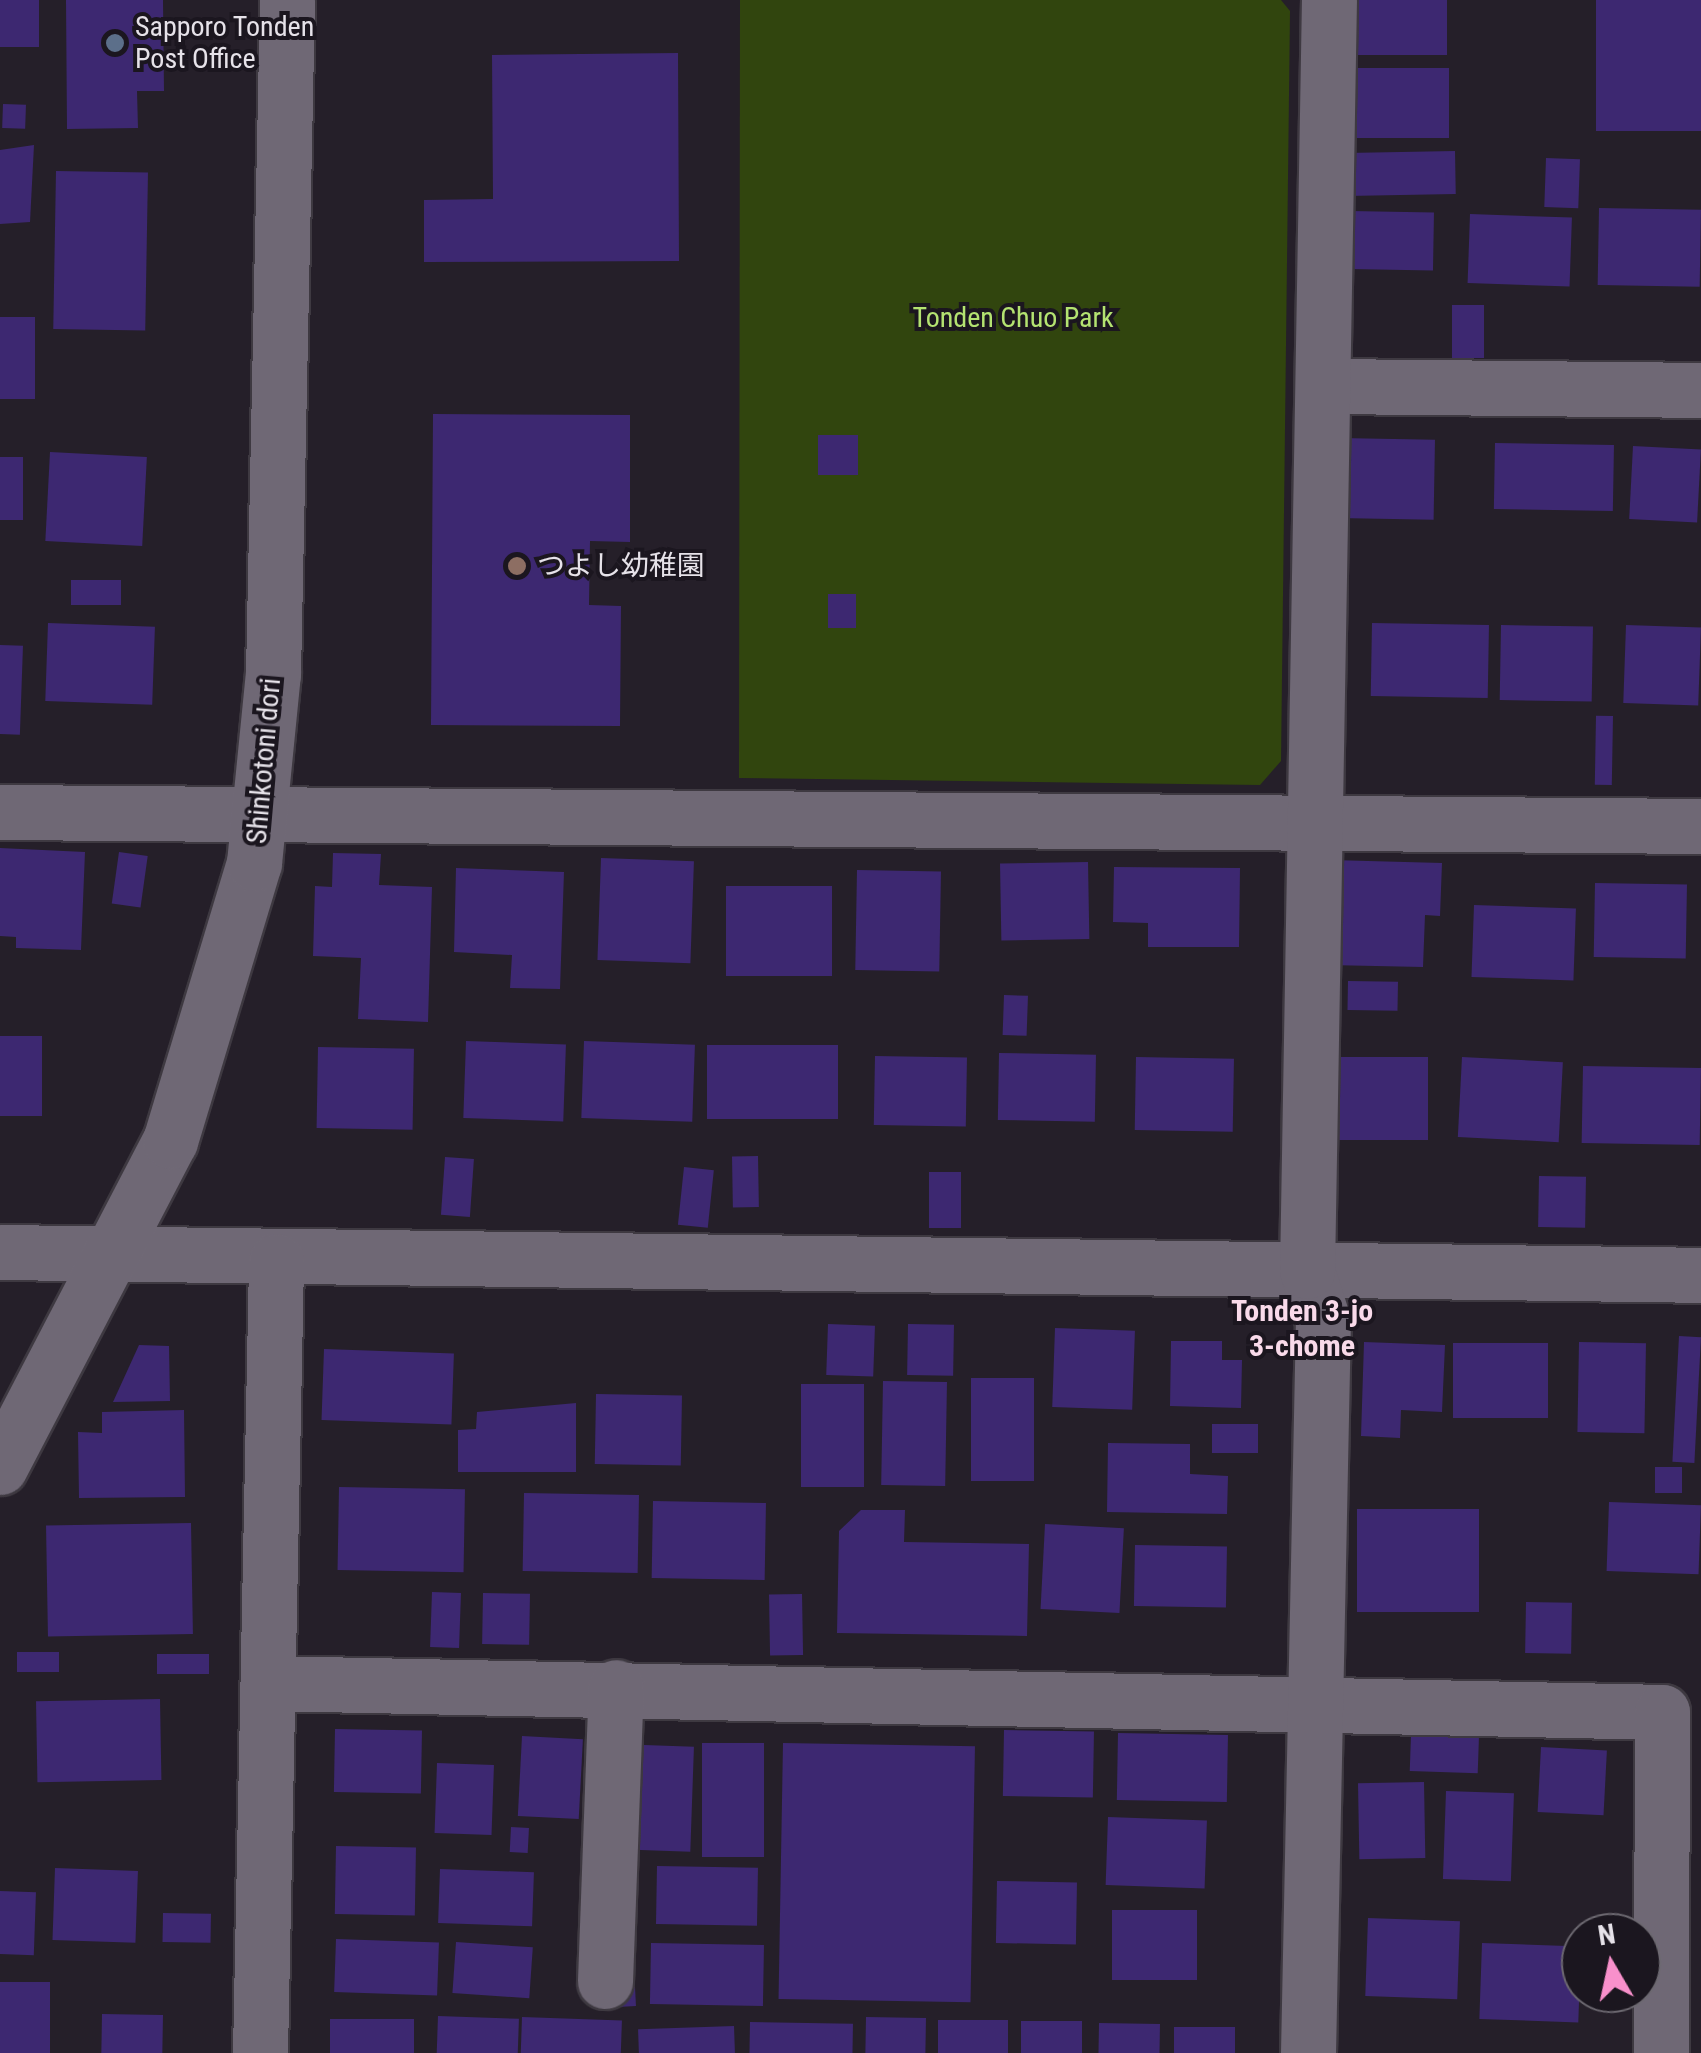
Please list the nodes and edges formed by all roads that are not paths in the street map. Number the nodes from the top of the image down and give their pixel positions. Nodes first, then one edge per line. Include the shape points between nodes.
1 (288, 0) edge
2 (1330, 0) edge
3 (1328, 386) junction
4 (1701, 390) edge
5 (0, 812) edge
6 (258, 818) junction
7 (1315, 824) junction
8 (1701, 826) edge
9 (0, 1252) edge
10 (112, 1254) junction
11 (276, 1260) junction
12 (1307, 1271) junction
13 (1701, 1275) edge
14 (0, 1467) edge
15 (270, 1683) junction
16 (616, 1687) junction
17 (1315, 1702) junction
18 (605, 1981) dead end
19 (260, 2053) edge
20 (1308, 2053) edge
21 (1661, 2053) edge

1 - 6 street, Shinkotoni dori via 273,674
2 - 3 street
3 - 4 street
3 - 7 street
5 - 6 street
6 - 7 street
6 - 10 street, Shinkotoni dori via 254,863 170,1141
7 - 8 street
7 - 12 street
9 - 10 street
10 - 11 street
10 - 14 street, Shinkotoni dori
11 - 12 street
11 - 15 street
12 - 13 street
12 - 17 street via 1323,1321
15 - 16 street
15 - 19 street
16 - 17 street
16 - 18 street
17 - 20 street
17 - 21 street via 1662,1712

